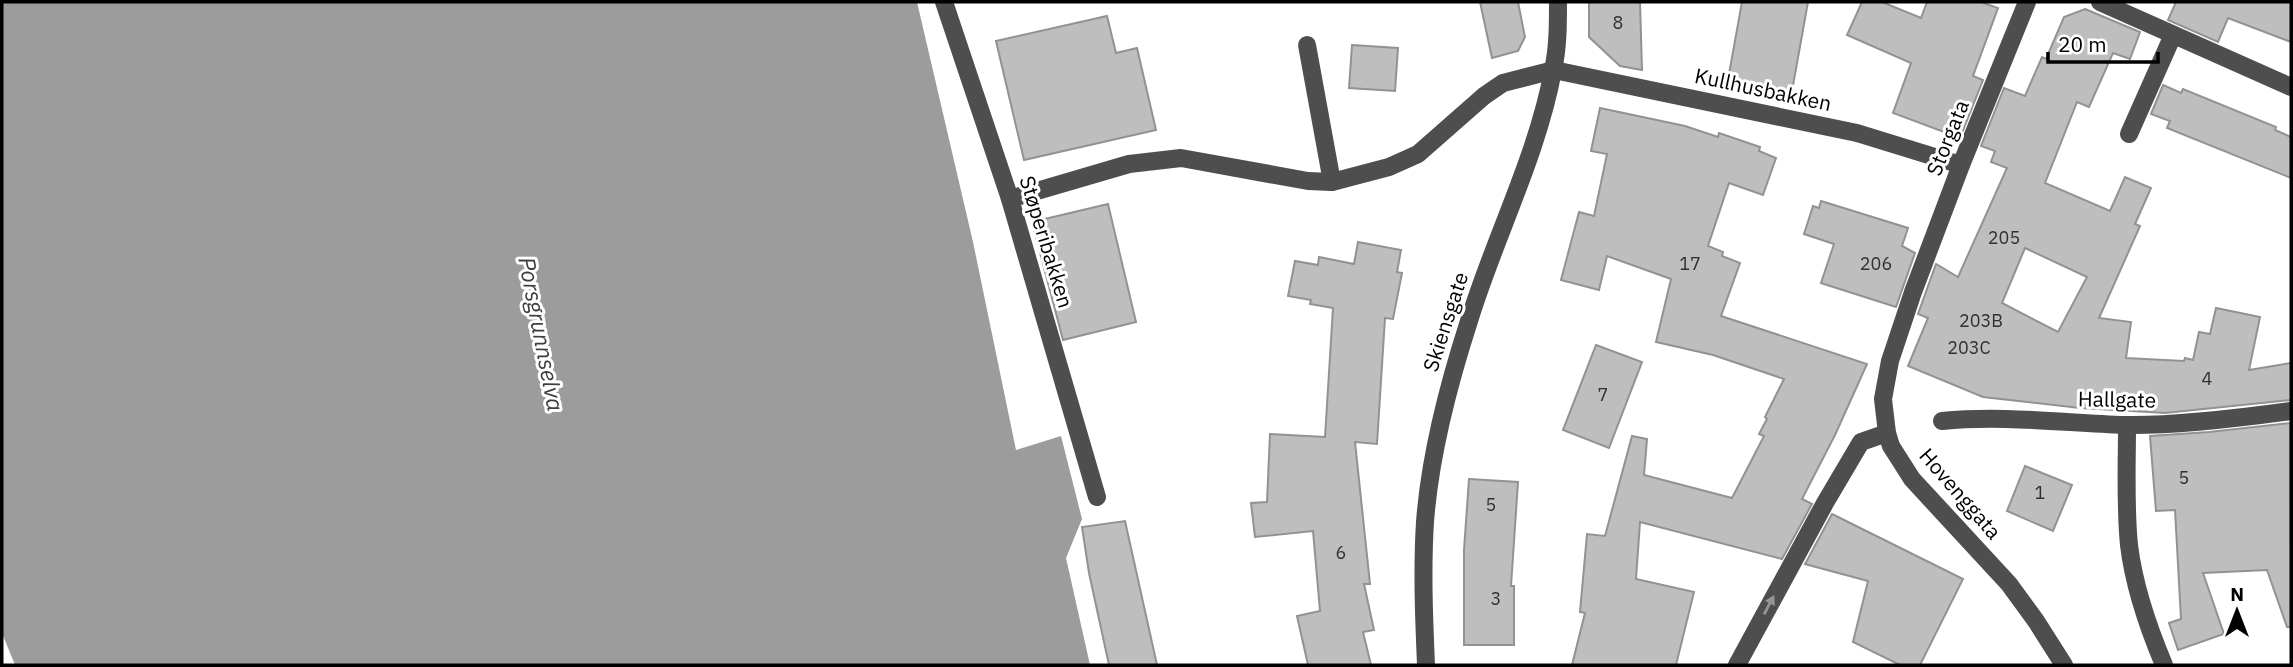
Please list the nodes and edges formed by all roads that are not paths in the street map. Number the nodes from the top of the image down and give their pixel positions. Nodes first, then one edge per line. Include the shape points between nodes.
1 (944, 2) edge
2 (1558, 2) edge
3 (2027, 2) edge
4 (2100, 2) edge
5 (2173, 35) junction
6 (1307, 45) dead end
7 (1554, 70) junction
8 (2291, 87) edge
9 (2129, 134) dead end
10 (1961, 165) junction
11 (1332, 182) junction
12 (1010, 199) junction
13 (1913, 292) joint
14 (2291, 411) edge
15 (1942, 421) dead end
16 (2127, 425) junction
17 (1887, 433) junction
18 (1097, 497) dead end
19 (1426, 665) edge
20 (1737, 665) edge
21 (2064, 665) edge
22 (2164, 665) edge

1 - 12 street, Støperibakken
2 - 7 street, Skiensgate
3 - 10 street, Storgata
4 - 5 street
5 - 8 street
5 - 9 street
6 - 11 street
7 - 10 street, Kullhusbakken via 1857,133
7 - 11 street via 1503,83 1418,154
7 - 19 street, Skiensgate via 1539,126 1469,318 1436,446 1425,522
10 - 13 street, Storgata
11 - 12 street via 1181,158 1129,164
12 - 18 street, Støperibakken
13 - 17 street, Hovenggata via 1883,399
14 - 16 street, Hallgate
15 - 16 street, Hallgate via 1980,418
16 - 22 street via 2129,546 2148,625
20 -> 17 street via 1861,442
17 - 21 street, Hovenggata via 1912,479 2009,584

